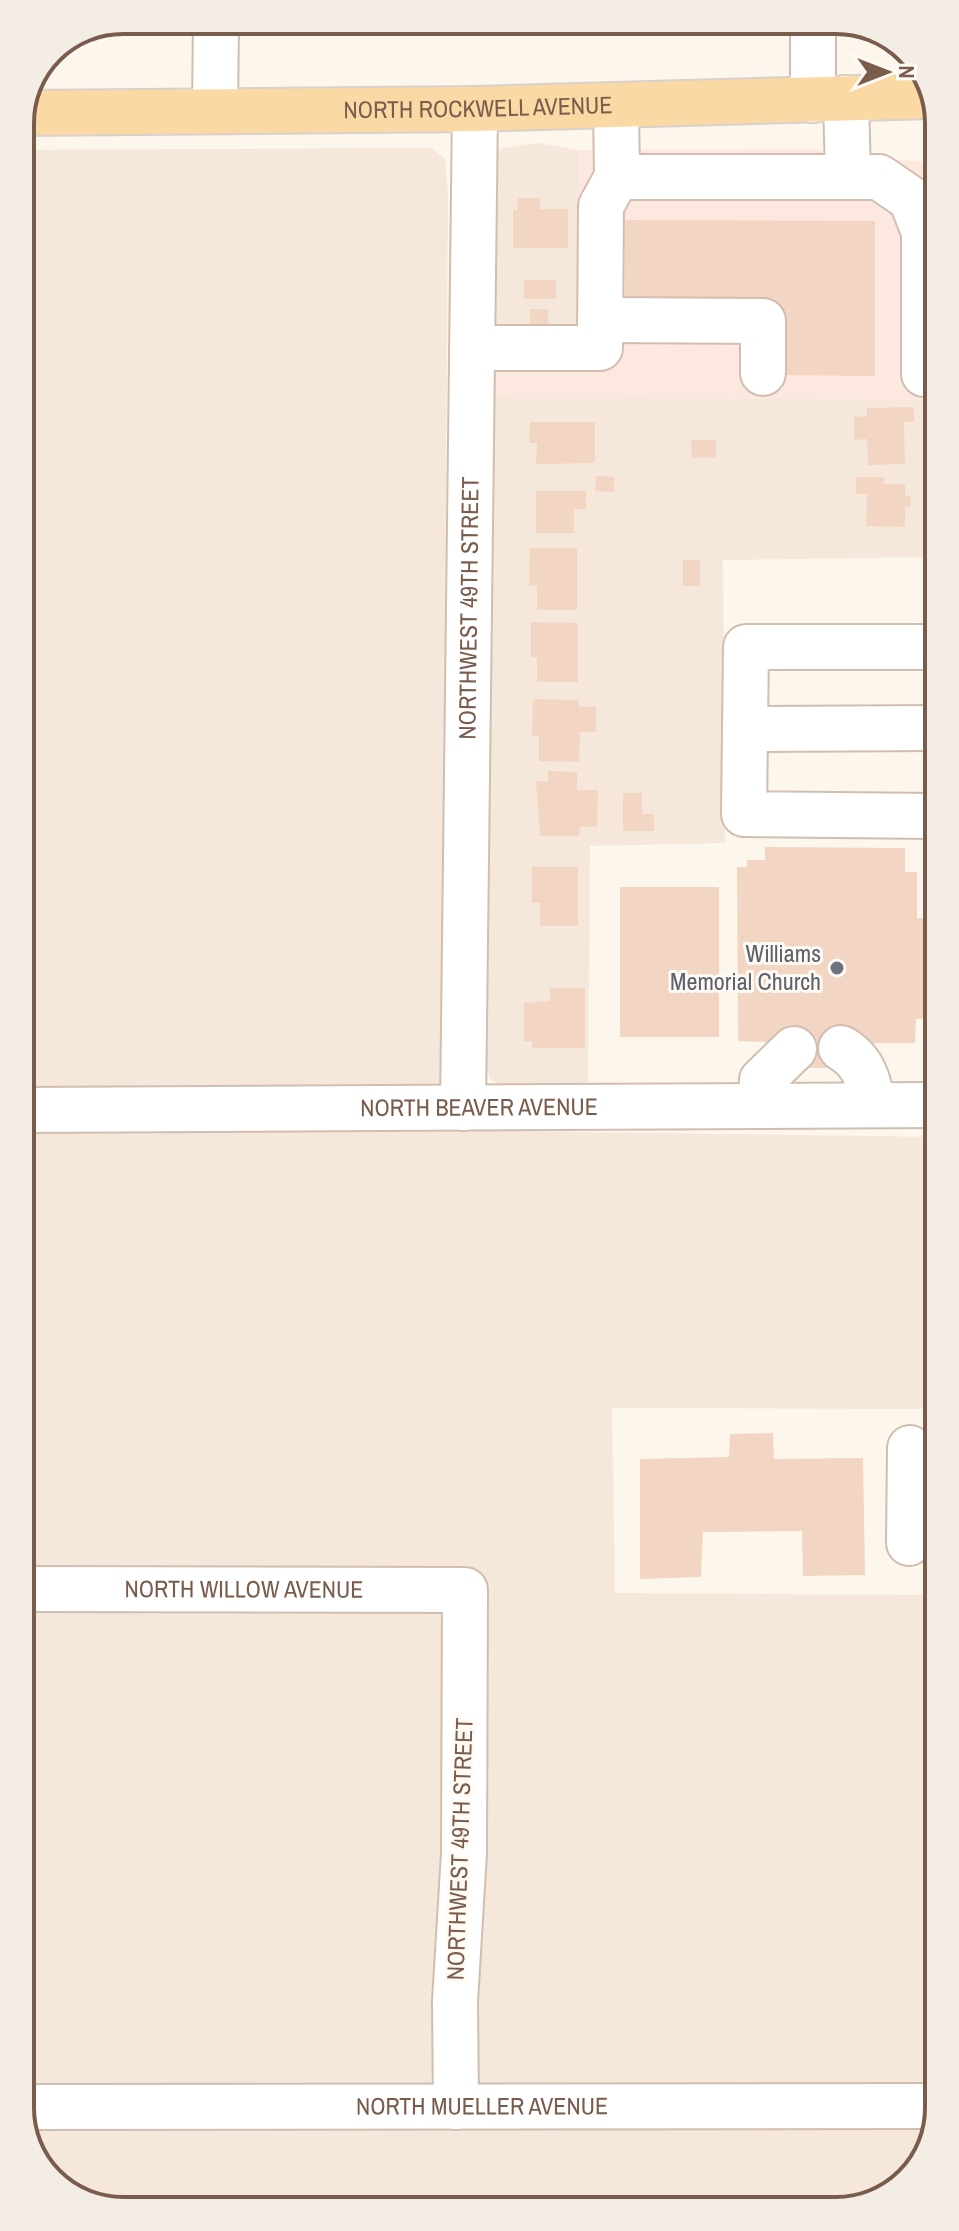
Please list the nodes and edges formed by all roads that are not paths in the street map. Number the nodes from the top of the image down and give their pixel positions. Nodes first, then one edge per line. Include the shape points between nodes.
1 (216, 34) edge
2 (816, 34) edge
3 (921, 96) edge
4 (830, 99) junction
5 (616, 105) junction
6 (475, 109) junction
7 (215, 111) junction
8 (35, 113) edge
9 (848, 176) junction
10 (617, 177) junction
11 (925, 239) edge
12 (600, 320) junction
13 (472, 348) junction
14 (925, 353) edge
15 (763, 373) dead end
16 (925, 374) edge
17 (925, 647) edge
18 (925, 728) edge
19 (745, 729) junction
20 (925, 816) edge
21 (841, 1048) dead end
22 (794, 1049) dead end
23 (873, 1105) junction
24 (925, 1105) edge
25 (760, 1106) junction
26 (463, 1108) junction
27 (34, 1110) edge
28 (910, 1448) dead end
29 (923, 1494) edge
30 (909, 1543) dead end
31 (34, 1589) edge
32 (465, 1590) joint
33 (925, 2106) edge
34 (34, 2107) edge
35 (456, 2107) junction

1 - 7 street
2 - 4 street
3 - 4 main road, NORTH ROCKWELL AVENUE
4 - 5 main road, NORTH ROCKWELL AVENUE
4 - 9 street
5 - 6 main road, NORTH ROCKWELL AVENUE
5 - 10 street
6 - 7 main road, NORTH ROCKWELL AVENUE
6 - 13 street, NORTHWEST 49TH STREET
7 - 8 main road, NORTH ROCKWELL AVENUE
9 - 10 street
9 - 11 street via 879,177 911,199
10 - 12 street via 601,206
12 - 13 street via 600,348
12 - 15 street via 763,321
13 - 26 street, NORTHWEST 49TH STREET
14 - 16 street
17 - 19 street via 746,647
18 - 19 street
19 - 20 street via 744,814
21 - 23 street via 868,1077
22 - 25 street via 762,1080
23 - 24 street, NORTH BEAVER AVENUE
23 - 25 street, NORTH BEAVER AVENUE
25 - 26 street, NORTH BEAVER AVENUE
26 - 27 street, NORTH BEAVER AVENUE
28 - 29 street
29 - 30 street
31 - 32 street, NORTH WILLOW AVENUE
32 - 35 street, NORTHWEST 49TH STREET
33 - 35 street, NORTH MUELLER AVENUE
34 - 35 street, NORTH MUELLER AVENUE

